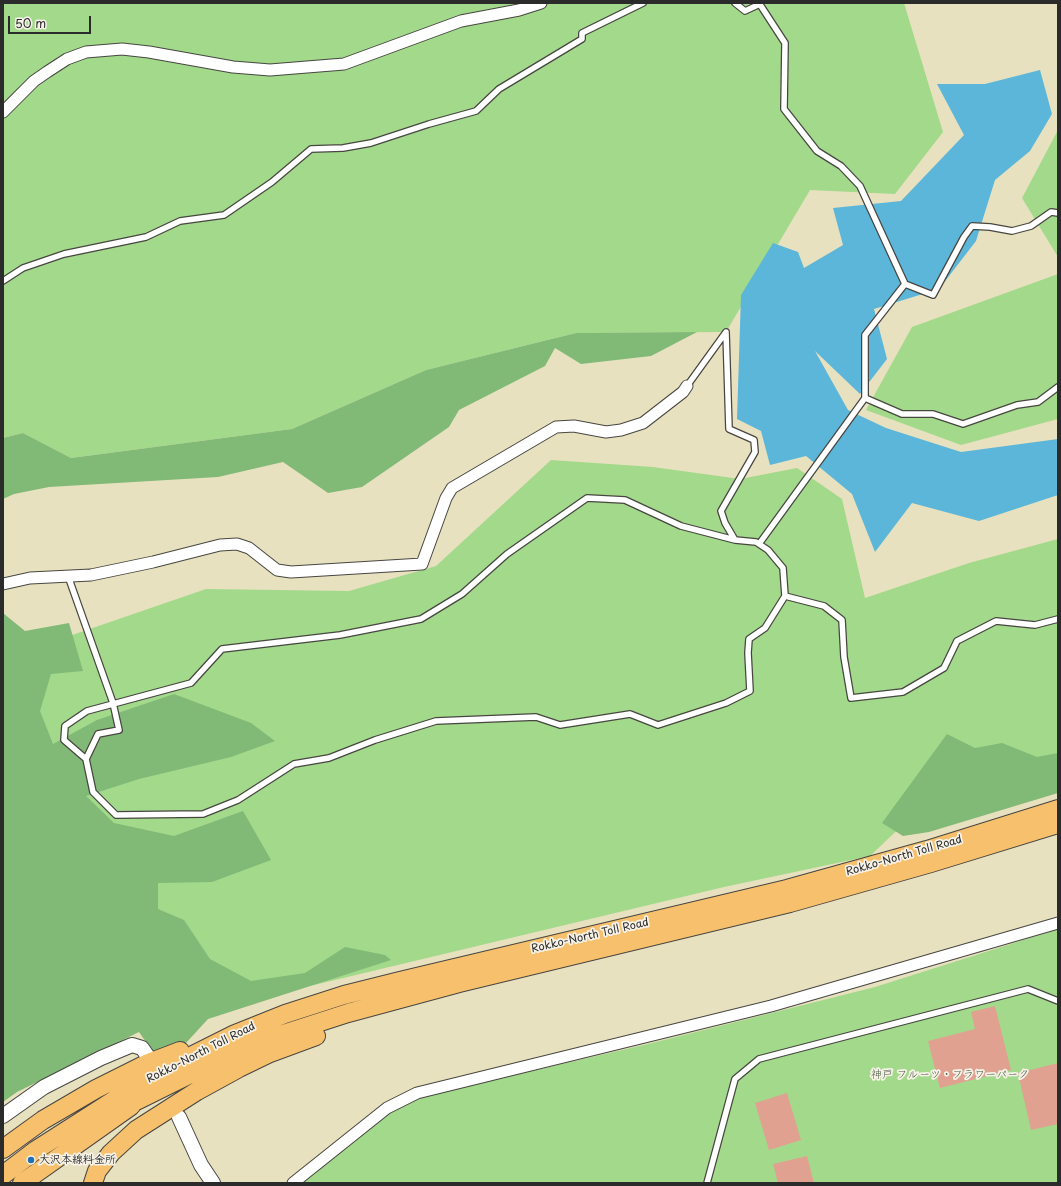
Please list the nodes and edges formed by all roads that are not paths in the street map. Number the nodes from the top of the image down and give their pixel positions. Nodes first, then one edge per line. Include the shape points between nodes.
1 (541, 3) edge
2 (643, 3) edge
3 (735, 3) edge
4 (759, 3) edge
5 (3, 112) edge
6 (1058, 213) edge
7 (3, 281) edge
8 (905, 284) junction
9 (687, 386) joint
10 (1058, 387) edge
11 (865, 398) junction
12 (735, 540) junction
13 (759, 544) junction
14 (68, 576) junction
15 (3, 584) edge
16 (785, 596) junction
17 (1058, 619) edge
18 (113, 703) junction
19 (86, 759) junction
20 (1058, 809) edge
21 (1058, 824) edge
22 (1058, 924) edge
23 (459, 983) junction
24 (1058, 1002) edge
25 (234, 1034) junction
26 (151, 1061) dead end
27 (138, 1093) junction
28 (3, 1116) edge
29 (179, 1117) dead end
30 (3, 1149) edge
31 (3, 1165) edge
32 (3, 1175) edge
33 (7, 1183) edge
34 (22, 1183) edge
35 (93, 1183) edge
36 (213, 1183) edge
37 (293, 1183) edge
38 (707, 1183) edge

1 - 5 street via 461,21 344,64 270,70 233,67 122,49 86,52 67,59 47,72
2 - 7 lane via 582,33 582,40 499,89 476,111 371,142 343,148 311,149 272,182 224,215 180,221 146,237 64,254 23,268
3 - 4 lane via 745,11
4 - 8 lane via 785,44 784,109 817,151 841,166 860,186
6 - 8 lane via 1051,212 1031,226 1012,232 990,226 972,226 933,295
8 - 11 lane via 865,335
9 - 12 lane via 726,332 729,428 754,440 755,452 721,511 724,523
9 - 14 street via 683,392 643,423 606,432 574,426 556,427 452,488 422,564 291,572 277,570 249,548 238,544 220,545 91,575
10 - 11 lane via 1038,402 1017,404 963,424 933,414 902,414
11 - 13 lane
12 - 13 lane
12 - 18 lane via 681,526 625,500 587,498 507,554 462,594 421,619 340,635 222,650 191,684
13 - 16 lane via 768,550 782,568
14 - 15 street via 30,578
14 - 18 lane
16 - 17 lane via 824,606 842,620 844,657 851,698 903,692 944,668 957,641 996,620 1035,625
16 - 19 lane via 765,628 749,639 750,691 726,703 658,725 630,714 560,725 536,717 436,721 374,740 329,758 294,764 238,800 202,814 116,815 92,792
18 - 19 lane via 119,730 98,734
18 - 19 lane via 87,711 65,726 64,740
20 - 25 main road, Rokko-North Toll Road via 927,850 787,889 344,995
21 - 23 main road, Rokko-North Toll Road via 988,847 790,903
22 - 37 street via 771,1006 417,1093 387,1108
23 - 27 main road, Rokko-North Toll Road via 348,1013 280,1035
23 - 35 main road via 270,1053 239,1068 136,1130 111,1153 97,1172
24 - 38 lane via 1028,989 759,1059 734,1079
25 - 27 main road, Rokko-North Toll Road
25 - 30 main road via 197,1044 146,1064 43,1120
26 - 28 street via 142,1048 132,1045 44,1087
27 - 31 main road, Rokko-North Toll Road via 81,1112
27 - 32 main road, Rokko-North Toll Road via 36,1150
27 - 33 main road, Rokko-North Toll Road via 32,1163
27 - 34 main road, Rokko-North Toll Road
29 - 36 street via 201,1165

